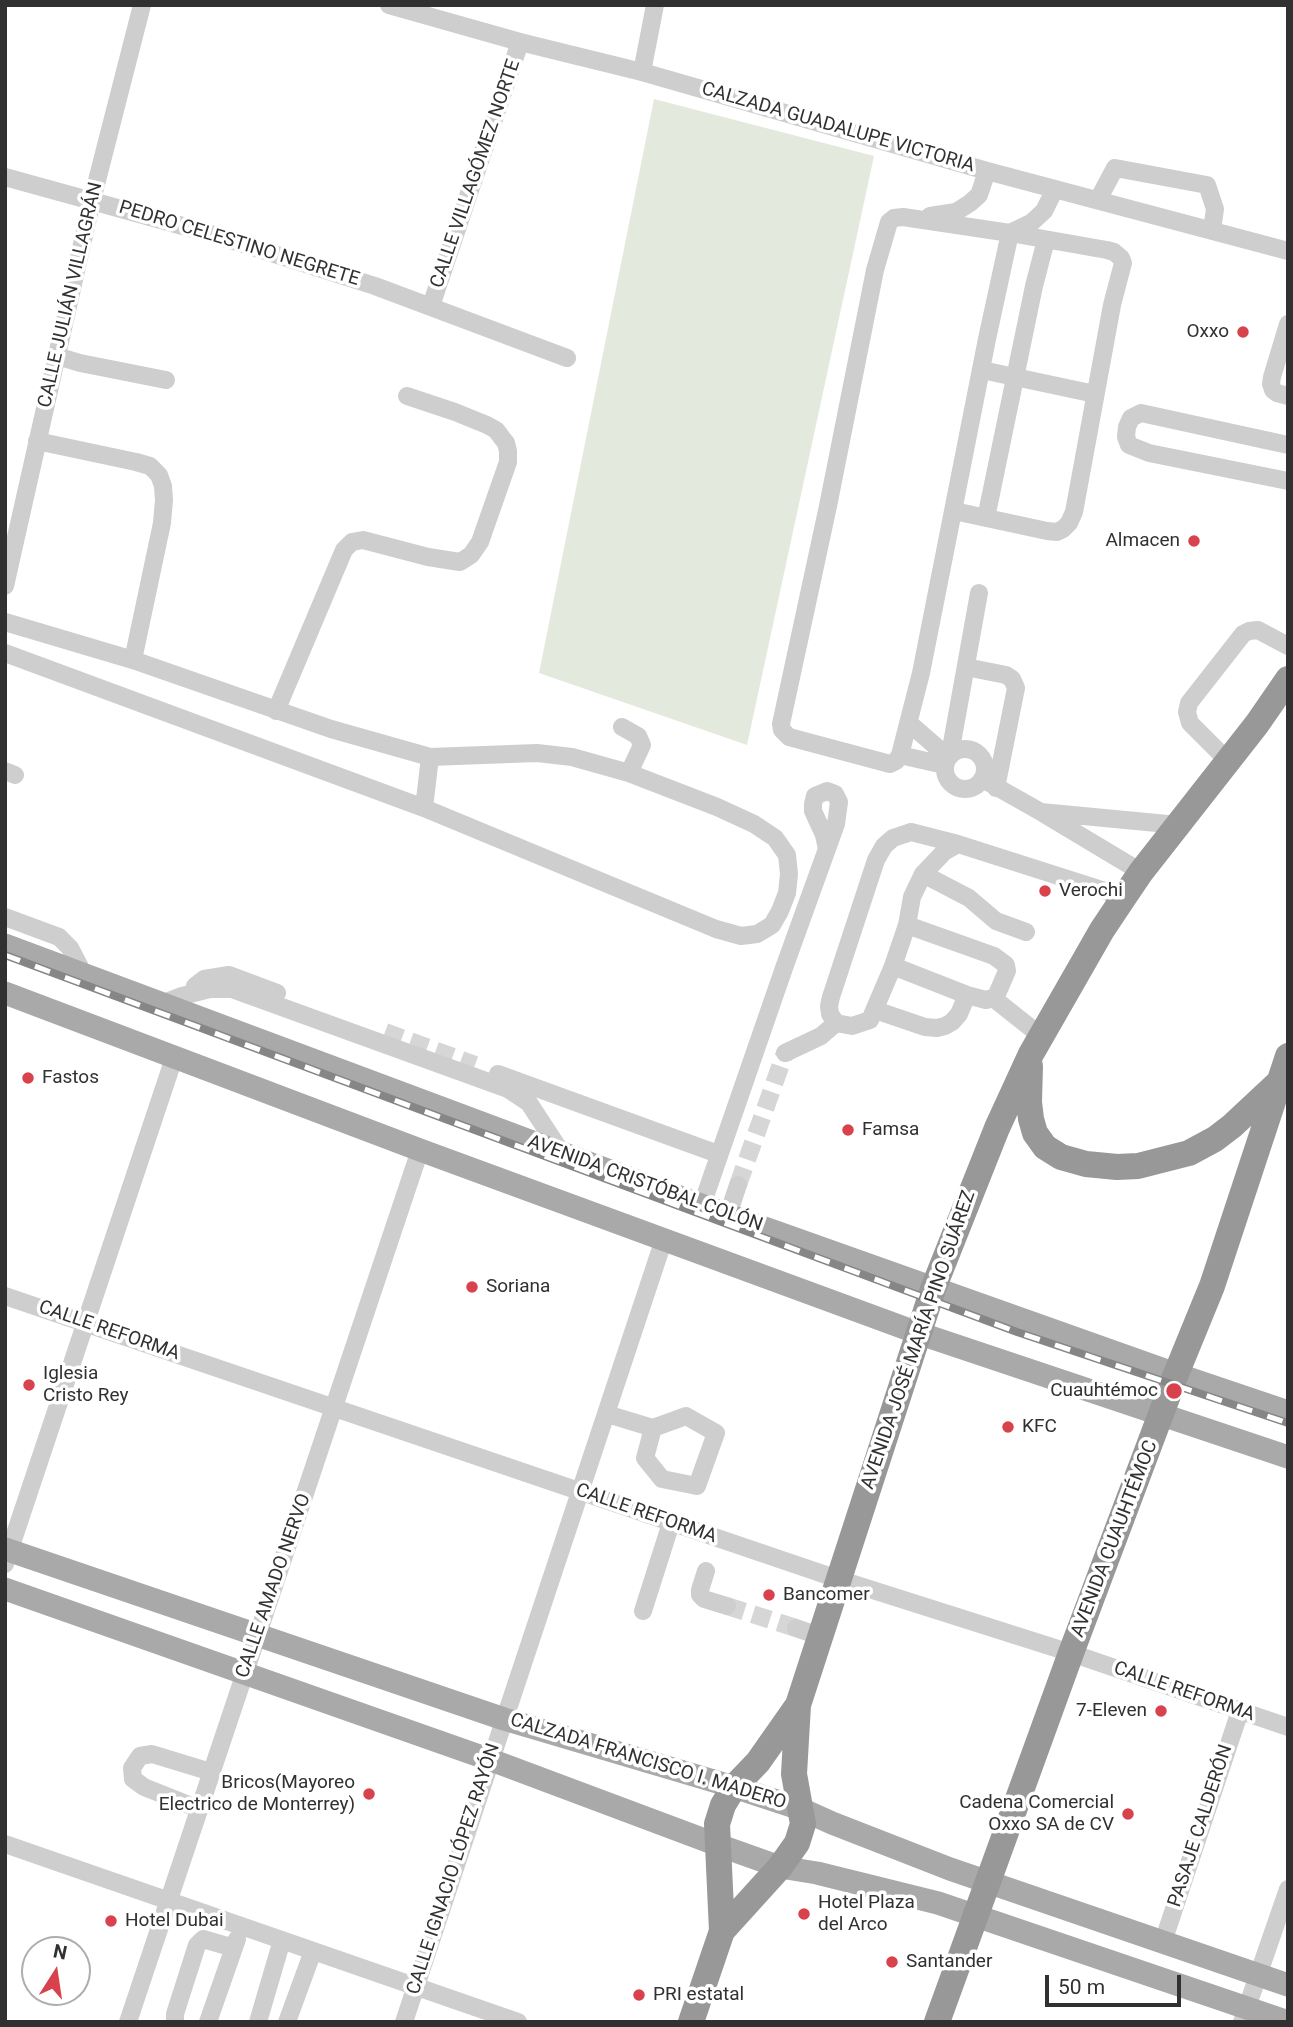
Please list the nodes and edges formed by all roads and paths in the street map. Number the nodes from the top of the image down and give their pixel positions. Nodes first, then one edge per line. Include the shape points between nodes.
1 (142, 5) edge
2 (389, 5) edge
3 (655, 5) edge
4 (417, 9) edge
5 (520, 42) junction
6 (642, 72) junction
7 (987, 171) junction
8 (5, 177) edge
9 (1055, 188) junction
10 (92, 200) junction
11 (1098, 200) junction
12 (915, 218) junction
13 (1212, 230) junction
14 (1010, 233) junction
15 (1045, 240) junction
16 (1288, 251) edge
17 (431, 306) junction
18 (1286, 334) edge
19 (57, 356) junction
20 (568, 358) dead end
21 (982, 369) junction
22 (1016, 377) junction
23 (166, 380) dead end
24 (1095, 394) junction
25 (407, 396) dead end
26 (1288, 396) edge
27 (37, 441) junction
28 (1288, 445) edge
29 (1288, 481) edge
30 (954, 510) junction
31 (986, 518) junction
32 (5, 586) edge
33 (978, 593) dead end
34 (5, 622) edge
35 (1288, 646) edge
36 (5, 653) edge
37 (133, 660) junction
38 (966, 667) junction
39 (1288, 679) edge
40 (276, 711) junction
41 (909, 723) junction
42 (622, 727) dead end
43 (900, 755) junction
44 (430, 757) junction
45 (948, 759) junction
46 (1228, 761) junction
47 (629, 773) junction
48 (989, 783) junction
49 (424, 808) junction
50 (1041, 811) junction
51 (1178, 825) junction
52 (958, 844) junction
53 (827, 849) dead end
54 (1141, 872) junction
55 (923, 874) junction
56 (1124, 897) junction
57 (5, 917) edge
58 (906, 925) junction
59 (1026, 932) dead end
60 (5, 945) edge
61 (893, 966) junction
62 (83, 973) junction
63 (5, 993) edge
64 (967, 995) junction
65 (993, 998) junction
66 (173, 1000) junction
67 (875, 1010) junction
68 (836, 1023) junction
69 (385, 1032) tunnel mouth
70 (1036, 1045) junction
71 (785, 1053) dead end
72 (174, 1058) junction
73 (475, 1065) tunnel mouth
74 (1285, 1079) edge
75 (420, 1150) junction
76 (561, 1152) junction
77 (718, 1154) junction
78 (738, 1185) tunnel mouth
79 (702, 1205) junction
80 (728, 1215) junction
81 (664, 1239) junction
82 (933, 1289) junction
83 (5, 1296) edge
84 (87, 1323) junction
85 (918, 1333) junction
86 (1176, 1374) junction
87 (334, 1409) junction
88 (1288, 1412) edge
89 (607, 1413) junction
90 (1162, 1414) junction
91 (653, 1428) junction
92 (1288, 1457) edge
93 (581, 1492) junction
94 (671, 1522) junction
95 (7, 1555) edge
96 (706, 1571) dead end
97 (838, 1579) junction
98 (5, 1589) edge
99 (727, 1606) tunnel mouth
100 (643, 1611) dead end
101 (258, 1635) junction
102 (1071, 1653) junction
103 (245, 1674) junction
104 (798, 1704) junction
105 (1240, 1711) junction
106 (504, 1718) junction
107 (1288, 1727) edge
108 (491, 1760) junction
109 (211, 1773) junction
110 (734, 1787) junction
111 (199, 1809) junction
112 (801, 1809) junction
113 (5, 1844) edge
114 (718, 1845) junction
115 (780, 1867) junction
116 (988, 1881) junction
117 (1288, 1889) edge
118 (168, 1901) junction
119 (975, 1916) junction
120 (241, 1926) junction
121 (722, 1931) junction
122 (282, 1940) junction
123 (1163, 1942) junction
124 (234, 1948) junction
125 (313, 1951) junction
126 (1257, 1975) junction
127 (1288, 1985) edge
128 (416, 1986) junction
129 (1244, 2015) edge
130 (128, 2022) edge
131 (175, 2022) edge
132 (208, 2022) edge
133 (258, 2022) edge
134 (287, 2022) edge
135 (404, 2022) edge
136 (517, 2022) edge
137 (691, 2022) edge
138 (937, 2022) edge
139 (1288, 2022) edge

1 - 10 street, CALLE JULIÁN VILLAGRÁN
2 - 4 street, CALZADA GUADALUPE VICTORIA
3 - 6 street
4 - 5 street, CALZADA GUADALUPE VICTORIA
5 - 6 street, CALZADA GUADALUPE VICTORIA
5 - 17 street, CALLE VILLAGÓMEZ NORTE
6 - 7 street, CALZADA GUADALUPE VICTORIA
7 - 9 street, CALZADA GUADALUPE VICTORIA
7 - 12 street via 979,195 971,203 956,212
8 - 10 street, PEDRO CELESTINO NEGRETE
9 - 11 street, CALZADA GUADALUPE VICTORIA
9 - 14 street via 1044,211
10 - 17 street, PEDRO CELESTINO NEGRETE
10 - 19 street, CALLE JULIÁN VILLAGRÁN
11 - 13 street, CALZADA GUADALUPE VICTORIA
11 - 13 street via 1115,168 1207,185 1215,209
12 - 14 street
12 - 43 street via 889,222 875,270 781,723 789,737 878,761 890,764
13 - 16 street, CALZADA GUADALUPE VICTORIA
14 - 15 street
14 - 21 street
15 - 22 street
15 - 24 street via 1114,252 1123,263
17 - 20 street, PEDRO CELESTINO NEGRETE
18 - 26 street via 1272,377 1273,390
19 - 23 street
19 - 27 street, CALLE JULIÁN VILLAGRÁN
21 - 22 street
21 - 30 street
22 - 24 street
22 - 31 street
24 - 31 street via 1069,523 1056,532
25 - 40 street via 487,425 506,443 508,462 480,542 460,562 363,540 352,542 338,563
27 - 32 street, CALLE JULIÁN VILLAGRÁN
27 - 37 street via 136,462 159,475 162,523
28 - 29 street via 1141,413 1131,418 1126,437 1129,445 1149,453
30 - 31 street
30 - 41 street
33 - 38 street
34 - 37 street
35 - 46 street via 1258,631 1243,634 1189,704 1189,723
36 - 49 street
37 - 40 street
38 - 45 street
38 - 48 street via 1006,675 1016,688
39 - 46 highway, AVENIDA JOSÉ MARÍA PINO SUÁREZ
40 - 44 street
41 - 43 street
41 - 45 street
42 - 47 street via 638,736 642,745
43 - 45 street
44 - 47 street via 537,753 572,757
44 - 49 street
45 - 48 street via 947,779 958,788
45 - 48 street via 962,748 975,750 984,760
46 - 51 highway, AVENIDA JOSÉ MARÍA PINO SUÁREZ
47 - 49 street via 717,807 775,838 787,855 789,874 787,893 772,925 741,936 716,929
48 - 50 street
50 - 51 street
50 - 54 street
51 - 54 highway, AVENIDA JOSÉ MARÍA PINO SUÁREZ
52 - 55 street
52 - 56 street
52 - 68 street via 911,832 884,846 831,997 830,1014
53 - 77 street
54 - 56 highway, AVENIDA JOSÉ MARÍA PINO SUÁREZ
55 - 58 street
55 - 59 street via 969,898 996,921
56 - 70 highway, AVENIDA JOSÉ MARÍA PINO SUÁREZ
57 - 62 street via 59,937
58 - 61 street
58 - 65 street via 1001,960 1007,971
60 - 62 main road, AVENIDA CRISTÓBAL COLÓN
61 - 64 street
61 - 67 street
62 - 66 main road, AVENIDA CRISTÓBAL COLÓN
63 - 72 main road
64 - 65 street
64 - 67 street via 952,1022 937,1028
65 - 70 street
66 - 69 street via 204,979 229,975
66 - 76 main road, AVENIDA CRISTÓBAL COLÓN
66 - 76 street via 210,989 232,989 508,1089 529,1103
67 - 68 street via 870,1020 852,1026
68 - 71 street via 821,1036
70 - 74 highway via 1029,1102 1035,1133 1045,1147 1061,1157 1086,1164 1138,1166 1189,1153 1232,1126
70 - 82 highway, AVENIDA JOSÉ MARÍA PINO SUÁREZ via 981,1166
72 - 75 main road
72 - 84 street
73 - 77 street
74 - 86 highway, AVENIDA CUAUHTÉMOC
75 - 81 main road
75 - 87 street, CALLE AMADO NERVO
76 - 79 main road, AVENIDA CRISTÓBAL COLÓN
77 - 79 street
78 - 80 street
79 - 80 main road, AVENIDA CRISTÓBAL COLÓN
80 - 82 main road, AVENIDA CRISTÓBAL COLÓN
81 - 85 main road
81 - 89 street, CALLE IGNACIO LÓPEZ RAYÓN
82 - 85 highway, AVENIDA JOSÉ MARÍA PINO SUÁREZ
82 - 86 main road, AVENIDA CRISTÓBAL COLÓN
83 - 84 street, CALLE REFORMA
84 - 87 street, CALLE REFORMA
84 - 95 street
85 - 90 main road
85 - 97 highway, AVENIDA JOSÉ MARÍA PINO SUÁREZ
86 - 88 main road, AVENIDA CRISTÓBAL COLÓN
86 - 90 highway, AVENIDA CUAUHTÉMOC
87 - 93 street, CALLE REFORMA
87 - 101 street, CALLE AMADO NERVO
89 - 91 street
89 - 93 street, CALLE IGNACIO LÓPEZ RAYÓN
90 - 92 main road
90 - 102 highway, AVENIDA CUAUHTÉMOC
91 - 91 street via 645,1458 662,1479 697,1486 716,1433 686,1416
93 - 94 street, CALLE REFORMA
93 - 106 street, CALLE IGNACIO LÓPEZ RAYÓN
94 - 97 street, CALLE REFORMA
94 - 100 street
95 - 101 main road, CALZADA FRANCISCO I. MADERO
96 - 99 street via 700,1595
97 - 102 street, CALLE REFORMA
97 - 104 highway, AVENIDA JOSÉ MARÍA PINO SUÁREZ via 808,1632
98 - 103 main road
101 - 103 street, CALLE AMADO NERVO
101 - 106 main road, CALZADA FRANCISCO I. MADERO
102 - 105 street, CALLE REFORMA
102 - 116 highway, AVENIDA CUAUHTÉMOC
103 - 108 main road
103 - 109 street, CALLE AMADO NERVO
104 - 110 highway, AVENIDA JOSÉ MARÍA PINO SUÁREZ via 758,1762
104 - 112 highway, AVENIDA JOSÉ MARÍA PINO SUÁREZ via 794,1774
105 - 107 street, CALLE REFORMA
105 - 123 street, PASAJE CALDERÓN
106 - 108 street, CALLE IGNACIO LÓPEZ RAYÓN
106 - 110 main road, CALZADA FRANCISCO I. MADERO
108 - 114 main road
108 - 128 street, CALLE IGNACIO LÓPEZ RAYÓN
109 - 111 street, CALLE AMADO NERVO
109 - 111 street via 152,1754 140,1756 132,1768 133,1779 144,1787
110 - 112 main road, CALZADA FRANCISCO I. MADERO
110 - 114 highway, AVENIDA JOSÉ MARÍA PINO SUÁREZ via 717,1824
111 - 118 street, CALLE AMADO NERVO
112 - 115 highway, AVENIDA JOSÉ MARÍA PINO SUÁREZ via 803,1824 797,1843
112 - 116 main road, CALZADA FRANCISCO I. MADERO
113 - 118 street
114 - 115 main road
114 - 121 highway, AVENIDA JOSÉ MARÍA PINO SUÁREZ
115 - 119 main road via 817,1872
115 - 121 highway, AVENIDA JOSÉ MARÍA PINO SUÁREZ
116 - 119 highway, AVENIDA CUAUHTÉMOC
116 - 123 main road, CALZADA FRANCISCO I. MADERO
117 - 126 street
118 - 120 street
118 - 130 street, CALLE AMADO NERVO
119 - 129 main road
119 - 138 highway, AVENIDA CUAUHTÉMOC
120 - 122 street
120 - 124 street
121 - 137 highway, AVENIDA JOSÉ MARÍA PINO SUÁREZ
122 - 125 street
122 - 133 street
123 - 126 main road, CALZADA FRANCISCO I. MADERO
124 - 131 street via 203,1940 197,1945
124 - 132 street
125 - 128 street
125 - 134 street
126 - 127 main road, CALZADA FRANCISCO I. MADERO
126 - 129 street
128 - 135 street, CALLE IGNACIO LÓPEZ RAYÓN
128 - 136 street
129 - 139 main road

